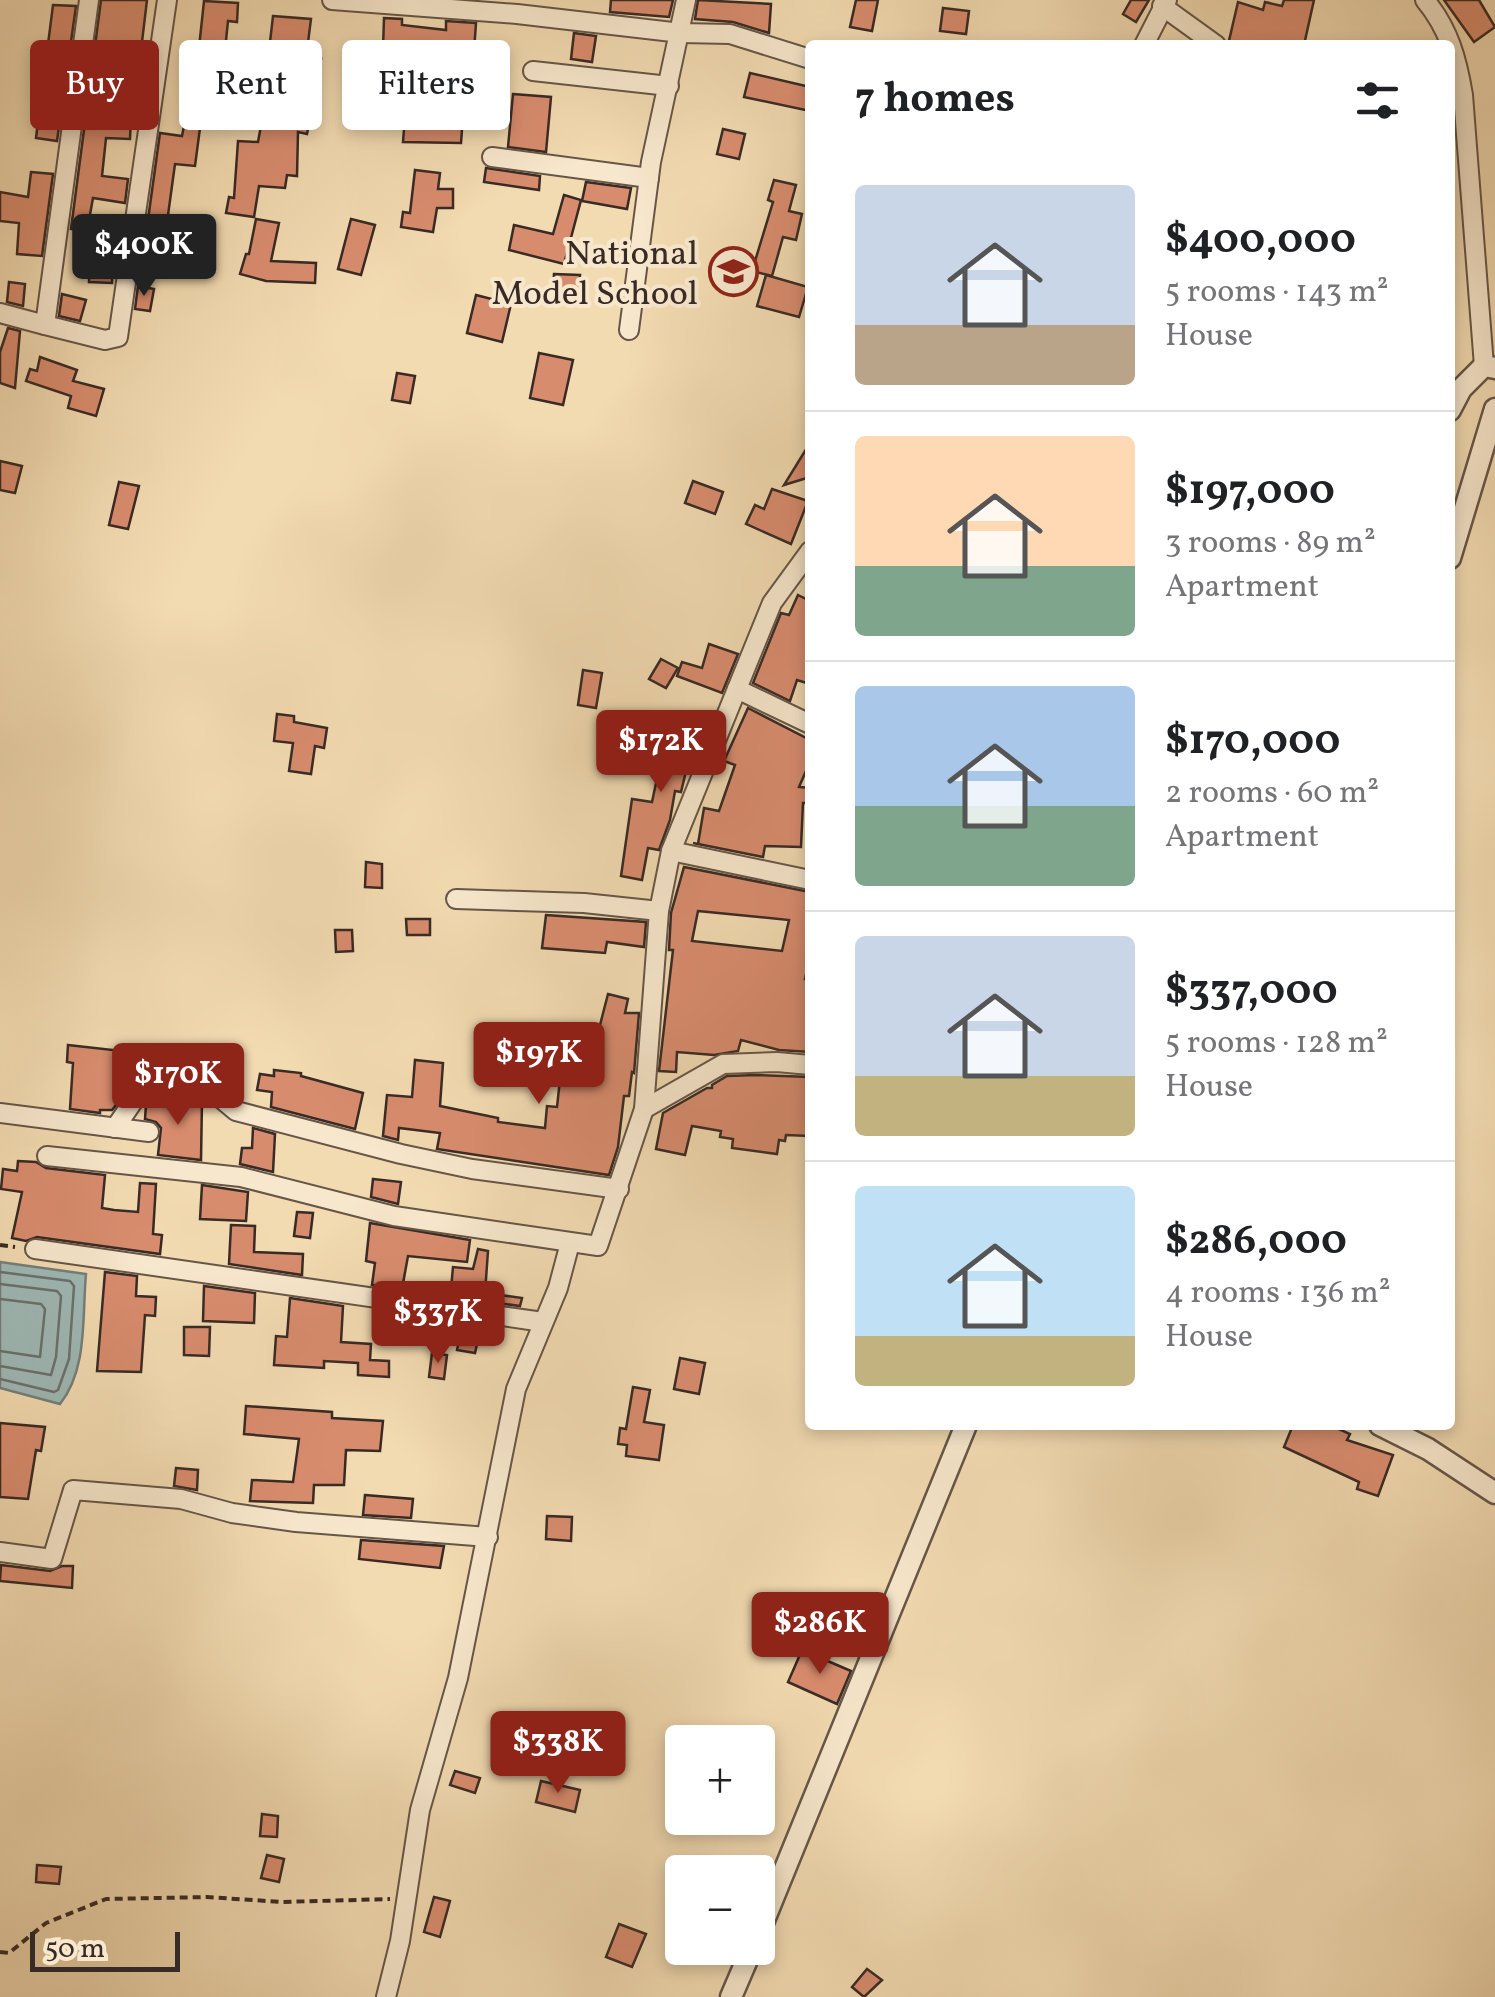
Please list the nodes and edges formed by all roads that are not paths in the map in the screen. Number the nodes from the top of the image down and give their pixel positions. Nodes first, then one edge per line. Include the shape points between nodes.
1 (89, 0) edge
2 (167, 0) edge
3 (332, 0) edge
4 (686, 0) edge
5 (1425, 0) edge
6 (1165, 3) edge
7 (681, 33) junction
8 (1146, 40) edge
9 (1210, 40) edge
10 (1449, 40) edge
11 (1455, 54) edge
12 (805, 57) edge
13 (533, 72) dead end
14 (669, 86) junction
15 (1458, 142) edge
16 (492, 156) dead end
17 (649, 178) junction
18 (0, 313) edge
19 (46, 325) junction
20 (630, 330) dead end
21 (1490, 367) edge
22 (1455, 400) edge
23 (1495, 410) edge
24 (1455, 542) edge
25 (805, 558) edge
26 (737, 690) junction
27 (805, 722) edge
28 (672, 851) junction
29 (805, 879) edge
30 (456, 899) dead end
31 (658, 911) junction
32 (805, 1064) edge
33 (644, 1109) junction
34 (0, 1113) edge
35 (114, 1128) junction
36 (149, 1132) dead end
37 (46, 1156) dead end
38 (619, 1190) junction
39 (570, 1243) junction
40 (35, 1249) dead end
41 (543, 1322) junction
42 (964, 1430) edge
43 (1390, 1430) edge
44 (1495, 1493) edge
45 (488, 1537) junction
46 (0, 1552) edge
47 (775, 1892) edge
48 (745, 1965) edge
49 (386, 1997) edge
50 (731, 1997) edge

1 - 19 street
2 - 19 street via 118,337 105,340
3 - 7 street
4 - 7 street
5 - 10 street
6 - 8 street
6 - 9 street
7 - 12 street via 730,34
7 - 14 street
11 - 15 street
13 - 14 street
14 - 17 street
15 - 21 street
16 - 17 street
17 - 20 street
18 - 19 street
21 - 22 street
23 - 24 street
25 - 26 street via 772,603
26 - 27 street
26 - 28 street
28 - 29 street
28 - 31 street
30 - 31 street
31 - 33 street
32 - 33 street via 723,1064
33 - 38 street
34 - 35 street
35 - 36 street
35 - 38 street via 141,1090 211,1090 236,1111 401,1154
37 - 39 street via 241,1176 394,1216
38 - 39 street via 598,1246
39 - 41 street
40 - 41 street
41 - 45 street via 516,1388
42 - 47 street
43 - 44 street
45 - 46 street via 296,1522 181,1499 74,1490 52,1559
45 - 49 street via 420,1810
48 - 50 street

